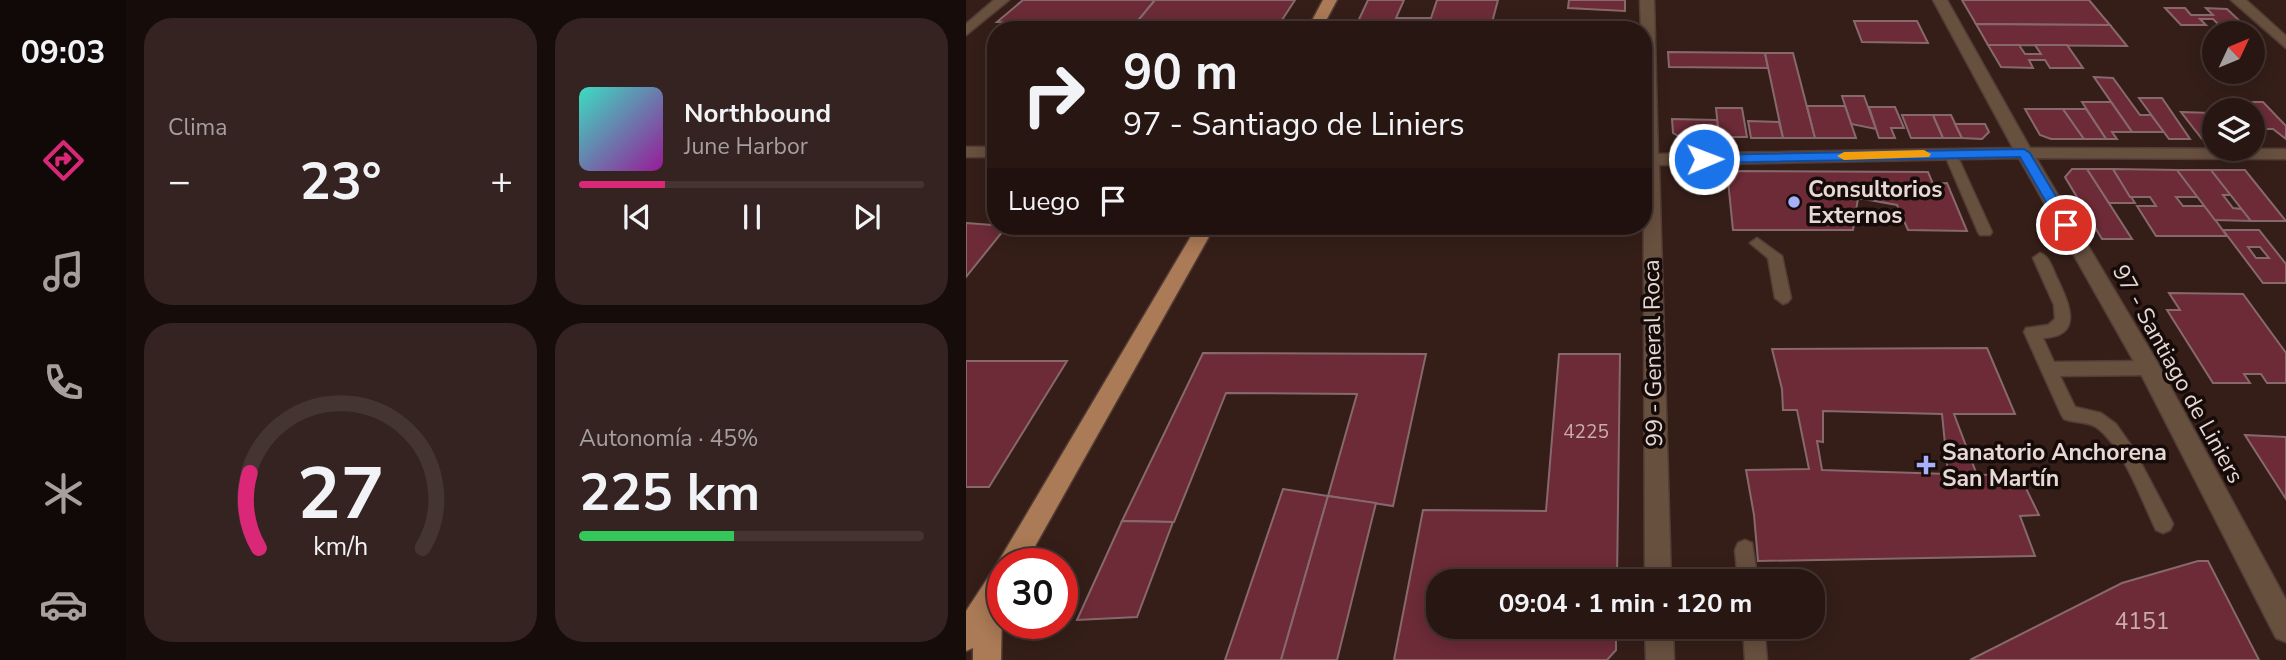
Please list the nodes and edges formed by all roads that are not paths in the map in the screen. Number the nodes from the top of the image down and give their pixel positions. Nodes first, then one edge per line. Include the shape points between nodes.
1 (1002, 0) edge
2 (1330, 0) edge
3 (1647, 0) edge
4 (1940, 0) edge
5 (2238, 0) edge
6 (1319, 21) edge
7 (1647, 21) edge
8 (966, 31) edge
9 (2286, 44) edge
10 (966, 152) edge
11 (987, 152) edge
12 (1950, 153) junction
13 (2024, 153) junction
14 (2286, 154) edge
15 (1652, 160) edge
16 (1985, 232) dead end
17 (1201, 235) edge
18 (1648, 235) edge
19 (1757, 243) dead end
20 (2040, 258) dead end
21 (1783, 298) dead end
22 (2149, 368) junction
23 (2049, 369) junction
24 (2164, 524) dead end
25 (1019, 548) edge
26 (1745, 550) dead end
27 (1658, 569) edge
28 (1747, 569) edge
29 (987, 602) edge
30 (987, 612) edge
31 (2286, 628) edge
32 (966, 636) edge
33 (1659, 639) edge
34 (1754, 639) edge
35 (987, 660) edge
36 (1660, 660) edge
37 (1756, 660) edge

1 - 8 street
2 - 6 main road
3 - 7 street, 99 - General Roca
4 - 13 street, 97 - Santiago de Liniers
5 - 9 street
10 - 11 street
12 - 13 street
12 - 15 street
12 - 16 lane
13 - 14 street
13 - 22 street, 97 - Santiago de Liniers
17 - 25 main road
18 - 27 street, 99 - General Roca
19 - 21 lane via 1775,256
20 - 23 lane via 2062,305 2063,321 2052,331 2032,332
22 - 23 lane
22 - 31 street, 97 - Santiago de Liniers
23 - 24 lane via 2070,414 2104,422 2116,436
26 - 28 lane
29 - 32 main road
30 - 35 main road
33 - 36 street
34 - 37 lane

